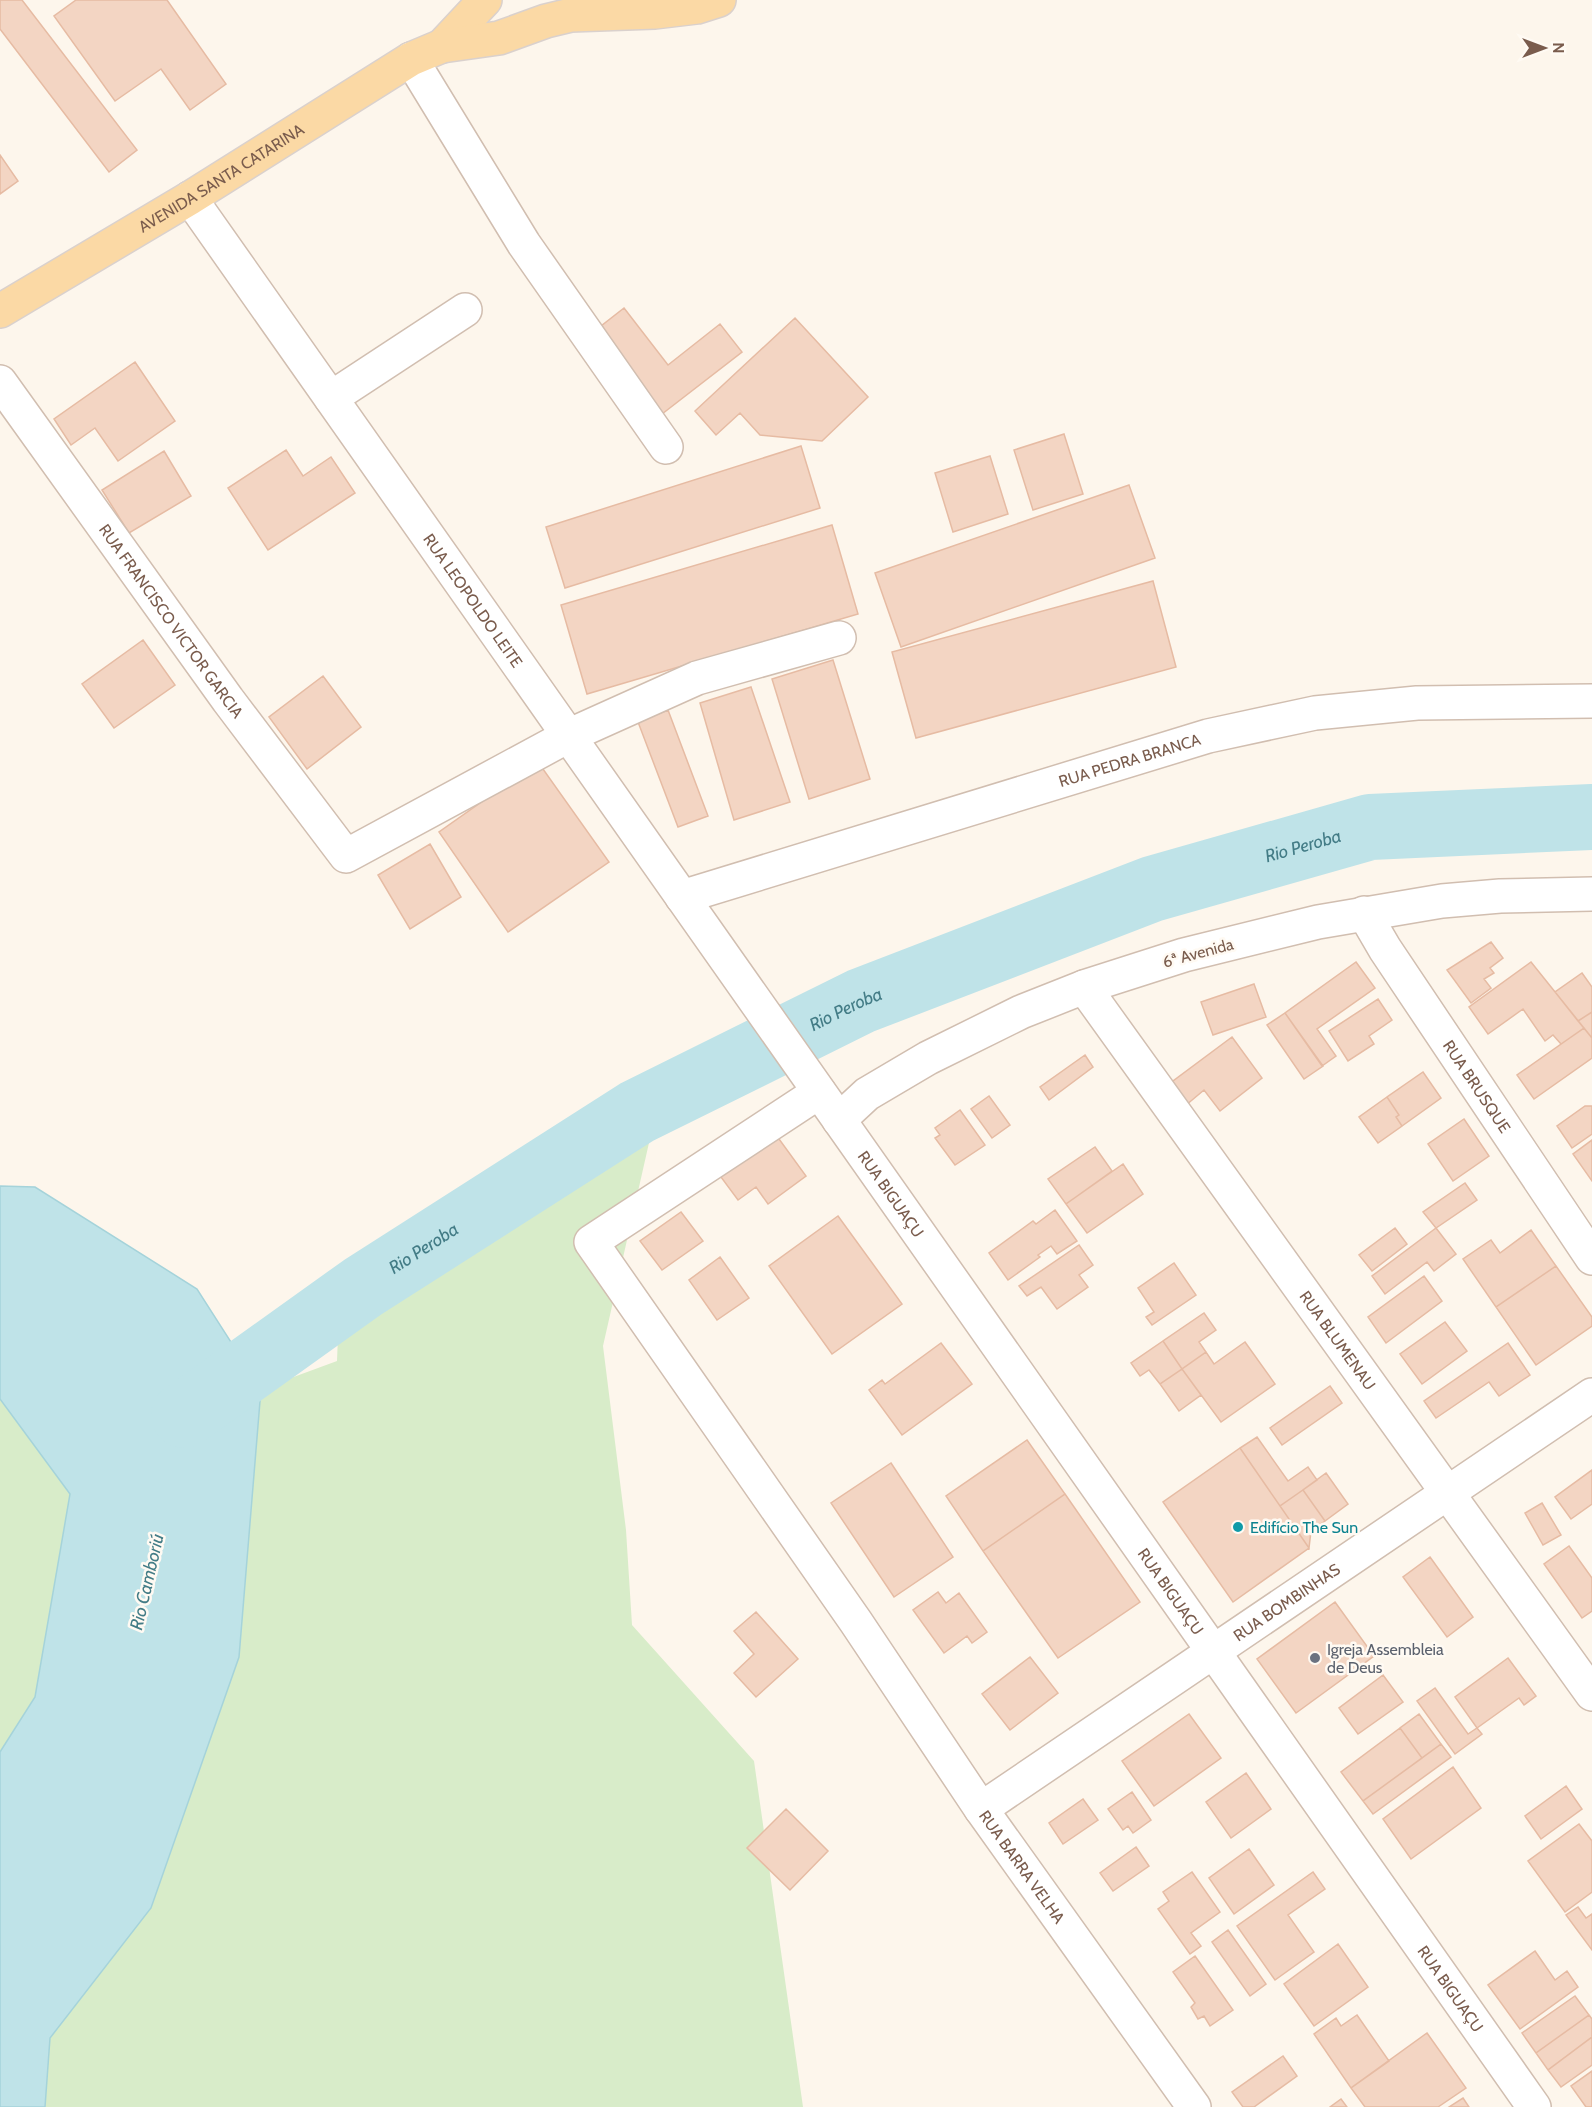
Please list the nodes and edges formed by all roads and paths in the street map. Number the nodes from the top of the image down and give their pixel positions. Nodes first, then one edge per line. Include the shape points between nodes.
1 (485, 0) edge
2 (719, 0) edge
3 (442, 46) junction
4 (411, 59) junction
5 (190, 198) junction
6 (465, 310) dead end
7 (0, 311) edge
8 (0, 382) edge
9 (331, 398) junction
10 (666, 447) dead end
11 (839, 638) dead end
12 (1592, 701) edge
13 (568, 736) junction
14 (1592, 894) edge
15 (682, 897) junction
16 (1364, 913) junction
17 (1084, 987) junction
18 (813, 1084) junction
19 (839, 1120) junction
20 (1592, 1258) edge
21 (1592, 1395) edge
22 (1447, 1493) junction
23 (1213, 1652) junction
24 (1592, 1694) edge
25 (981, 1809) junction
26 (1194, 2107) edge
27 (1534, 2107) edge

1 - 3 main road, AVENIDA SANTA CATARINA
2 - 3 main road, AVENIDA SANTA CATARINA via 655,12 571,15 499,38
3 - 4 main road, AVENIDA SANTA CATARINA
4 - 5 main road, AVENIDA SANTA CATARINA
4 - 10 street via 524,244
5 - 7 main road, AVENIDA SANTA CATARINA
5 - 9 street, RUA LEOPOLDO LEITE
6 - 9 street
8 - 13 street, RUA FRANCISCO VICTOR GARCIA via 345,856
9 - 13 street, RUA LEOPOLDO LEITE
11 - 13 street via 697,678
12 - 15 street, RUA PEDRA BRANCA via 1417,703 1315,713 1208,735
13 - 15 street, RUA LEOPOLDO LEITE
14 - 16 street, 6ª Avenida via 1500,896
15 - 18 street, RUA LEOPOLDO LEITE
16 - 17 street, 6ª Avenida via 1184,955
16 - 20 street, RUA BRUSQUE
17 - 19 street, 6ª Avenida via 1021,1012 928,1058 867,1094
17 - 22 street, RUA BLUMENAU
18 - 19 street, RUA BIGUAÇU
18 - 25 street, RUA BARRA VELHA via 591,1242
19 - 23 street, RUA BIGUAÇU
21 - 22 street, RUA BOMBINHAS
22 - 23 street, RUA BOMBINHAS
22 - 24 street, RUA BLUMENAU
23 - 25 street, RUA BOMBINHAS
23 - 27 street, RUA BIGUAÇU
25 - 26 street, RUA BARRA VELHA

